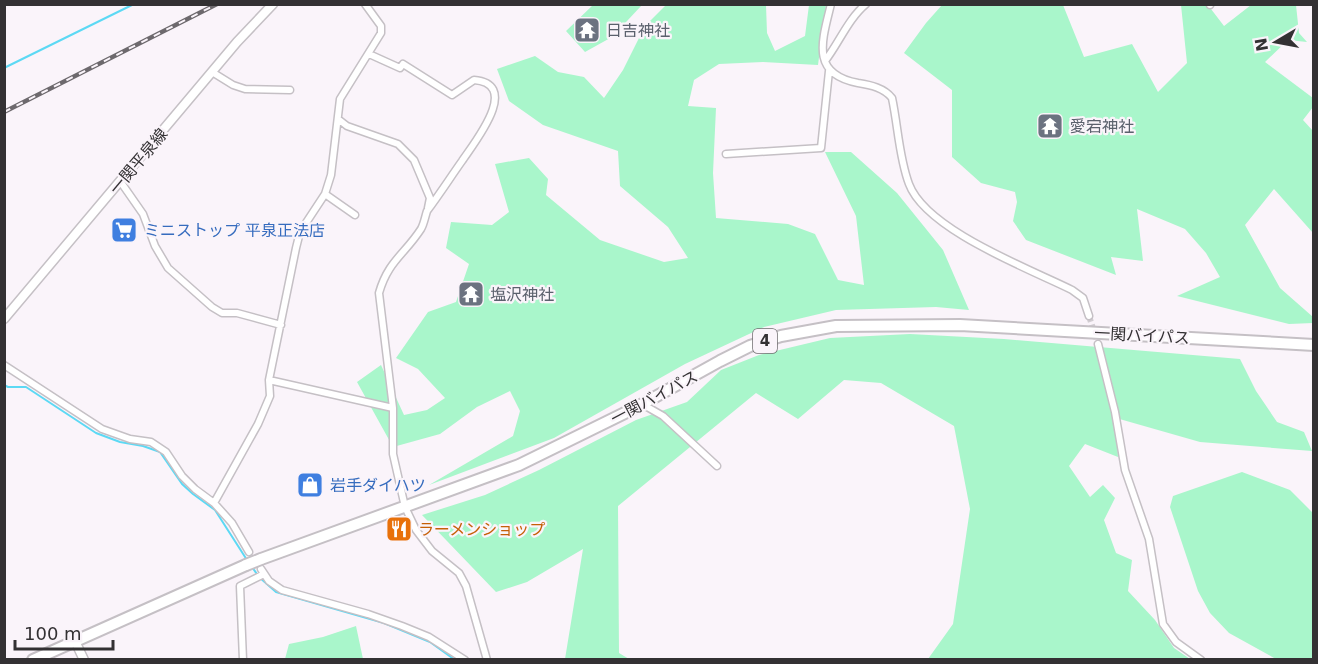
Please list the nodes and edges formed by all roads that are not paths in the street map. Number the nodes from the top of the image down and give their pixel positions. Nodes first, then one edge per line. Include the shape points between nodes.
1 (273, 4) edge
2 (365, 4) edge
3 (831, 4) edge
4 (866, 4) edge
5 (369, 54) junction
6 (825, 61) junction
7 (830, 71) junction
8 (212, 72) junction
9 (290, 90) dead end
10 (338, 119) junction
11 (726, 154) dead end
12 (120, 182) junction
13 (325, 194) junction
14 (427, 211) junction
15 (355, 215) dead end
16 (1089, 316) tunnel mouth
17 (4, 319) edge
18 (280, 324) junction
19 (1098, 344) tunnel mouth
20 (1314, 345) edge
21 (4, 365) edge
22 (269, 380) junction
23 (642, 404) junction
24 (393, 408) junction
25 (717, 466) dead end
26 (214, 503) junction
27 (405, 507) junction
28 (249, 552) dead end
29 (262, 567) junction
30 (75, 640) junction
31 (33, 660) edge
32 (84, 660) edge
33 (243, 660) edge
34 (465, 660) edge
35 (487, 660) edge
36 (1201, 660) edge

1 - 8 main road, 一関平泉線
2 - 5 street via 381,26
3 - 6 street via 821,48
4 - 6 street
5 - 10 street via 340,99
5 - 14 street via 400,68 403,64 452,95 474,80 492,86 495,96 490,120
6 - 7 street
7 - 11 street via 821,148
7 - 16 street via 838,77 871,85 892,98 909,184 924,207 971,242 1072,290 1083,298
8 - 9 street via 246,89
8 - 12 main road, 一関平泉線
10 - 13 street
10 - 14 street via 398,144 414,160 430,198
12 - 17 main road, 一関平泉線
12 - 18 street via 143,214 168,268 222,313
13 - 15 street
13 - 18 street via 300,232
14 - 24 street via 421,229 394,261 379,293
18 - 22 street
19 - 36 street via 1116,412 1125,470 1149,539 1164,624 1176,642
20 - 23 highway, 一関バイパス / 4 via 960,325 836,326 750,346
21 - 26 street via 102,429 152,442 166,452 188,483
22 - 24 street
22 - 26 street via 270,396 258,424
23 - 25 street via 663,416
23 - 27 highway, 一関バイパス / 4 via 519,465
24 - 27 street via 393,454
26 - 28 street
27 - 29 highway, 一関バイパス / 4
27 - 35 street via 432,551 459,573 466,586
29 - 30 highway, 一関バイパス / 4, bridge via 246,565
29 - 33 street via 240,586
29 - 34 street via 269,581 282,590 402,626 429,637
30 - 31 highway, 一関バイパス / 4
30 - 32 main road

